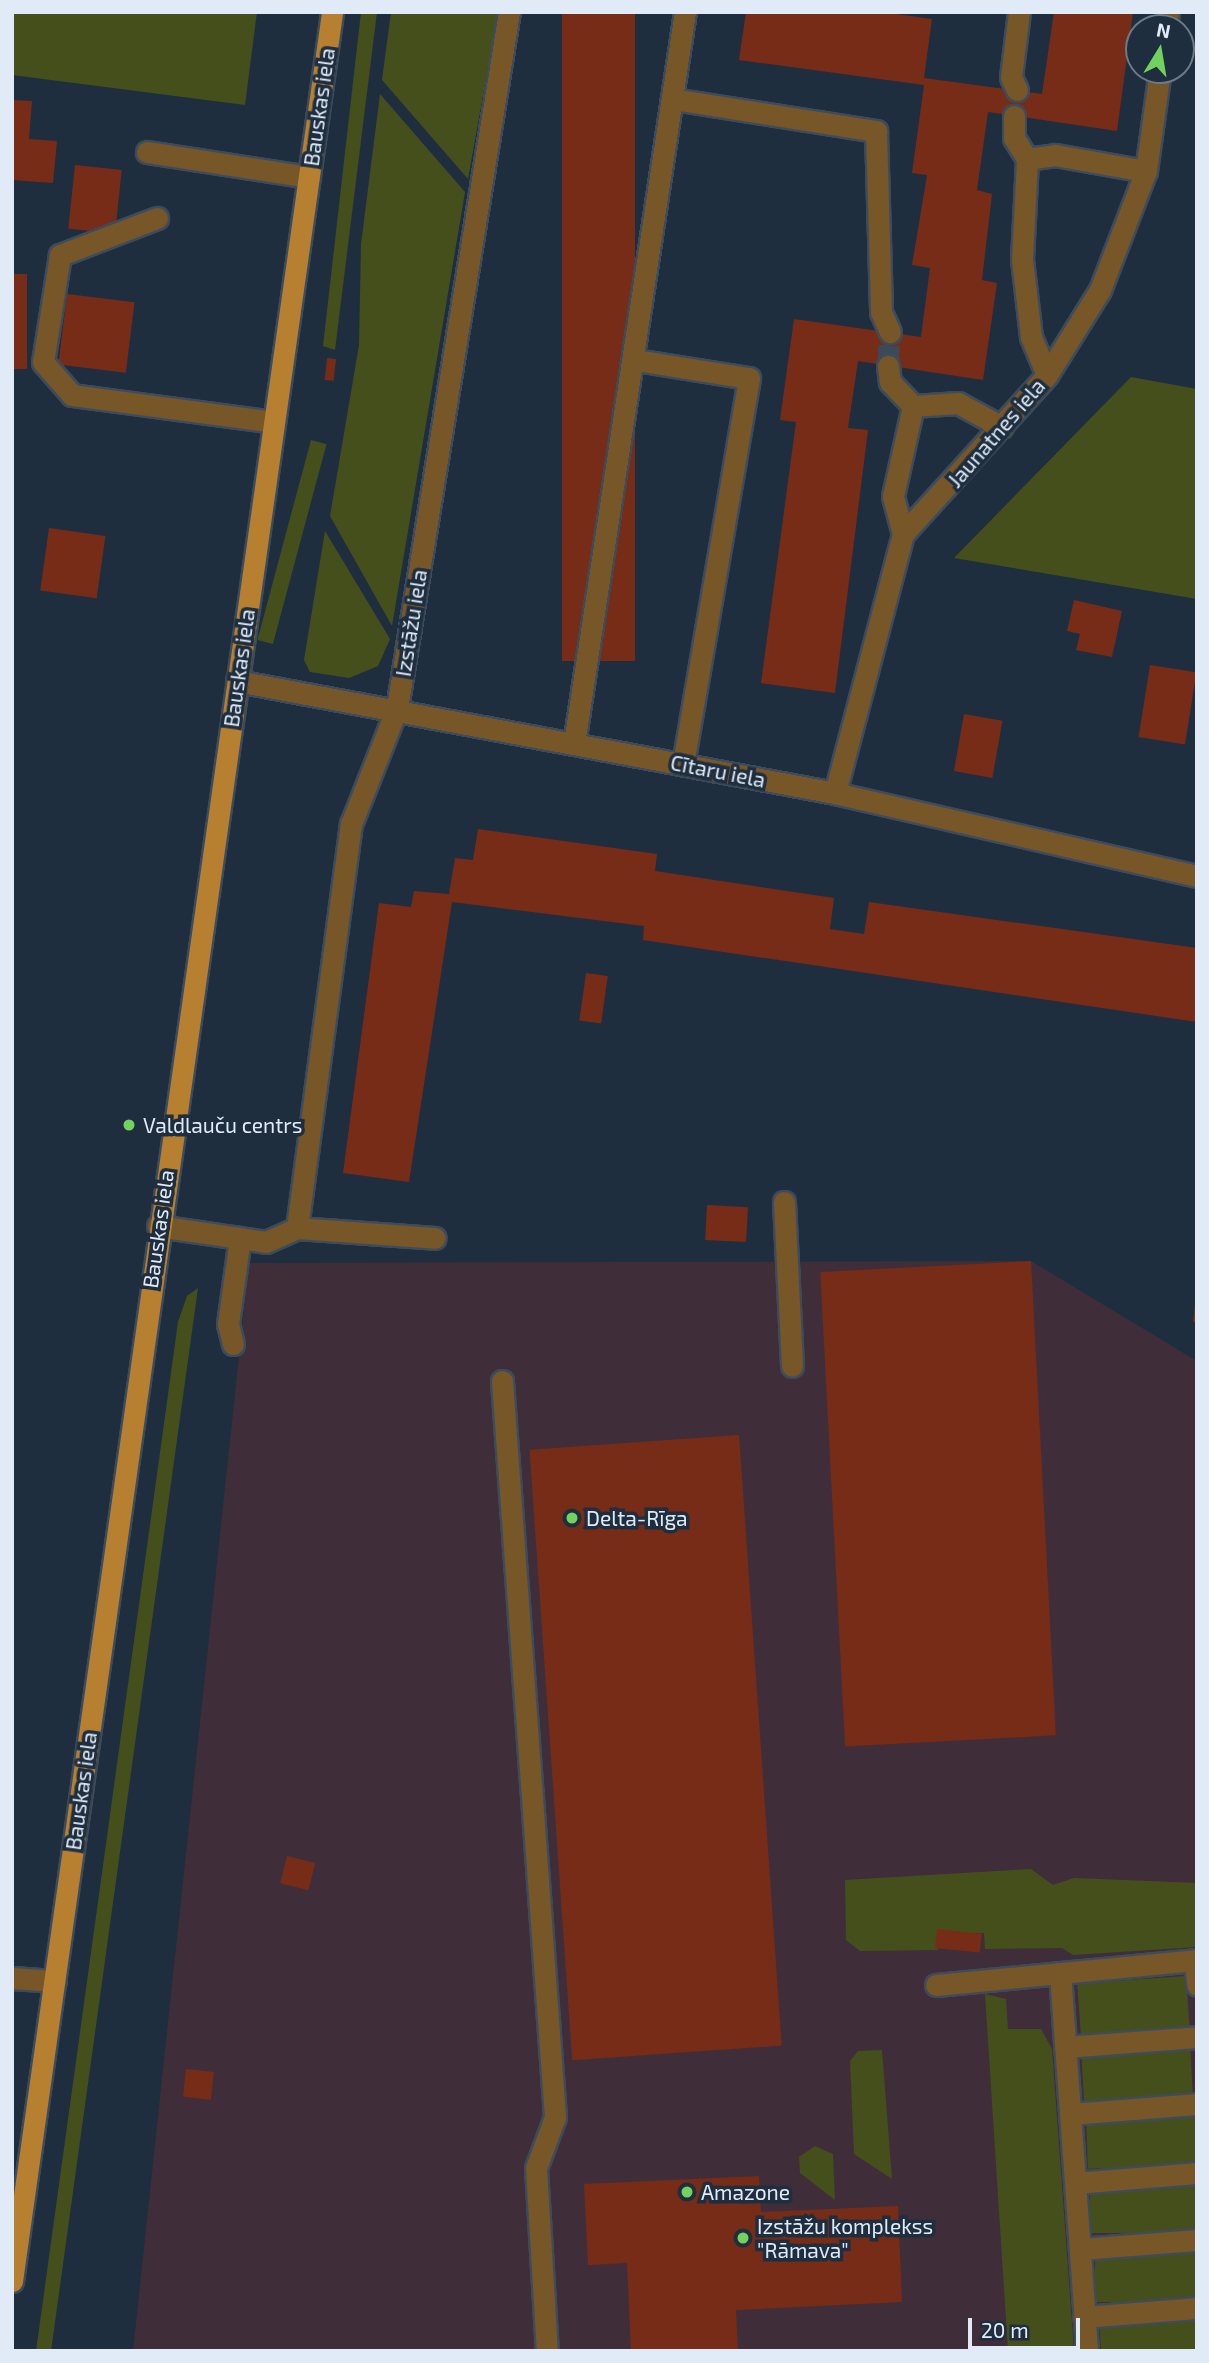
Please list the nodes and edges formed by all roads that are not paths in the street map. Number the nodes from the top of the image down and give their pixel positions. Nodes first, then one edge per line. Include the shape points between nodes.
1 (332, 12) edge
2 (509, 12) edge
3 (685, 12) edge
4 (1019, 12) edge
5 (1158, 84) edge
6 (1017, 90) dead end
7 (673, 99) junction
8 (1014, 116) dead end
9 (147, 152) dead end
10 (1027, 159) junction
11 (1146, 171) junction
12 (309, 177) junction
13 (157, 218) dead end
14 (890, 332) tunnel mouth
15 (636, 360) junction
16 (888, 366) tunnel mouth
17 (1047, 375) junction
18 (912, 406) junction
19 (274, 422) junction
20 (1002, 428) junction
21 (903, 534) junction
22 (237, 681) junction
23 (397, 708) junction
24 (573, 744) junction
25 (683, 764) junction
26 (835, 793) junction
27 (1197, 876) edge
28 (785, 1202) dead end
29 (158, 1226) junction
30 (297, 1228) junction
31 (240, 1238) junction
32 (435, 1238) dead end
33 (233, 1344) dead end
34 (792, 1366) dead end
35 (502, 1381) dead end
36 (1060, 1973) junction
37 (1196, 1975) edge
38 (12, 1978) edge
39 (55, 1981) junction
40 (936, 1985) dead end
41 (1197, 2037) edge
42 (1065, 2047) junction
43 (1197, 2104) edge
44 (1070, 2114) junction
45 (1197, 2173) edge
46 (1075, 2183) junction
47 (1197, 2240) edge
48 (1080, 2249) junction
49 (12, 2281) edge
50 (1197, 2308) edge
51 (1084, 2317) junction
52 (547, 2351) edge
53 (1087, 2351) edge

1 - 12 main road, Bauskas iela
2 - 23 street, Izstāžu iela
3 - 7 street
4 - 6 street via 1011,77
5 - 11 street, Jaunatnes iela
7 - 14 street via 876,131 881,312
7 - 15 street
8 - 10 street via 1014,138
9 - 12 street
10 - 11 street via 1055,155
10 - 17 street via 1022,259 1031,337
11 - 17 street, Jaunatnes iela via 1100,290
12 - 19 main road, Bauskas iela
13 - 19 street via 60,255 43,362 72,395
15 - 24 street
15 - 25 street via 750,379
16 - 18 street via 890,382
17 - 20 street, Jaunatnes iela
18 - 20 street via 958,403
18 - 21 street via 893,496
19 - 22 main road, Bauskas iela
20 - 21 street, Jaunatnes iela
21 - 26 street, Jaunatnes iela
22 - 23 street, Cītaru iela
22 - 29 main road, Bauskas iela
23 - 24 street, Cītaru iela
23 - 30 street, Izstāžu iela via 351,824
24 - 25 street, Cītaru iela
25 - 26 street, Cītaru iela
26 - 27 street, Cītaru iela
28 - 34 street
29 - 31 street
29 - 39 main road, Bauskas iela
30 - 31 street via 266,1242
30 - 32 street
31 - 33 street via 228,1324
35 - 52 street via 555,2117 536,2168
36 - 37 street via 1195,1960
36 - 40 street
36 - 42 street
38 - 39 street
39 - 49 main road, Bauskas iela
41 - 42 street
42 - 44 street
43 - 44 street
44 - 46 street
45 - 46 street
46 - 48 street
47 - 48 street
48 - 51 street
50 - 51 street
51 - 53 street

